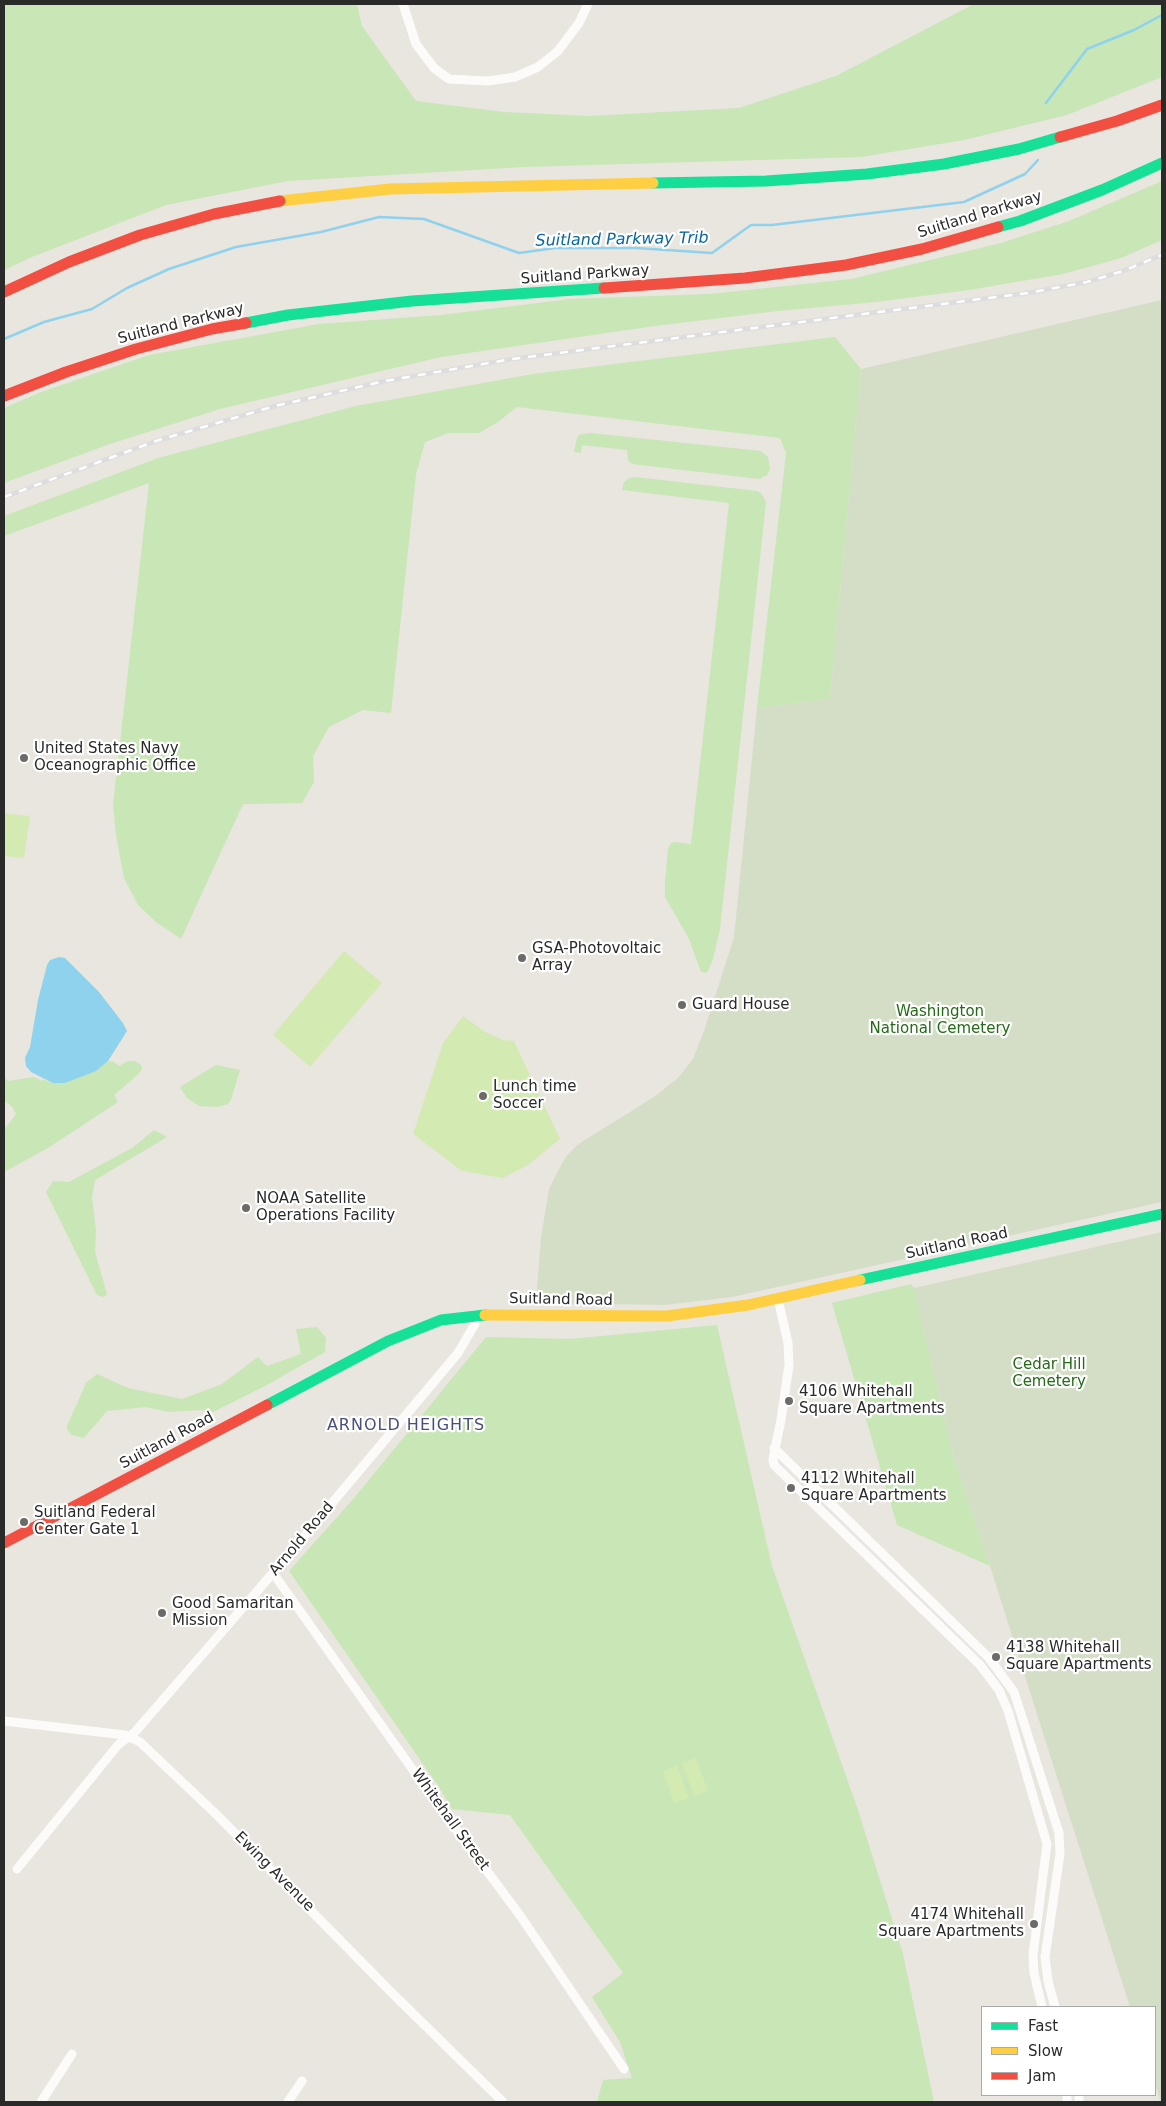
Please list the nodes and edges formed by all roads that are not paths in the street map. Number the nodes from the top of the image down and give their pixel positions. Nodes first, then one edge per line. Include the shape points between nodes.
1 (403, 4) edge
2 (588, 4) edge
3 (1162, 106) edge
4 (1162, 163) edge
5 (4, 292) edge
6 (4, 396) edge
7 (1162, 1214) edge
8 (778, 1299) junction
9 (474, 1315) junction
10 (774, 1448) junction
11 (4, 1543) edge
12 (273, 1573) junction
13 (4, 1721) edge
14 (130, 1738) junction
15 (17, 1869) dead end
16 (1042, 2006) edge
17 (1055, 2006) edge
18 (72, 2054) dead end
19 (624, 2069) dead end
20 (302, 2081) dead end
21 (41, 2102) edge
22 (288, 2102) edge
23 (503, 2102) edge

1 - 2 street via 416,44 434,68 449,79 488,81 514,77 538,67 558,51 579,23
3 - 5 main road via 1018,149 944,164 867,174 766,181 390,189 290,199 214,214 148,232 69,262
4 - 6 main road, Suitland Parkway via 1020,221 864,261 746,278 412,301 288,315 212,329 136,349
7 - 8 main road, Suitland Road
8 - 9 main road, Suitland Road via 667,1316
8 - 10 street via 788,1343 789,1365
9 - 11 main road, Suitland Road via 427,1325 388,1341
9 - 12 street, Arnold Road via 475,1324 458,1353
10 - 16 street via 774,1466 980,1665 1004,1700 1047,1844 1033,1955
10 - 17 street via 989,1658 1014,1692 1059,1833 1060,1854 1045,1957
12 - 14 street, Arnold Road
12 - 19 street, Whitehall Street via 519,1914
13 - 14 street, Ewing Avenue
14 - 15 street, Arnold Road via 118,1745
14 - 23 street, Ewing Avenue via 140,1742 194,1793
18 - 21 street
20 - 22 street

